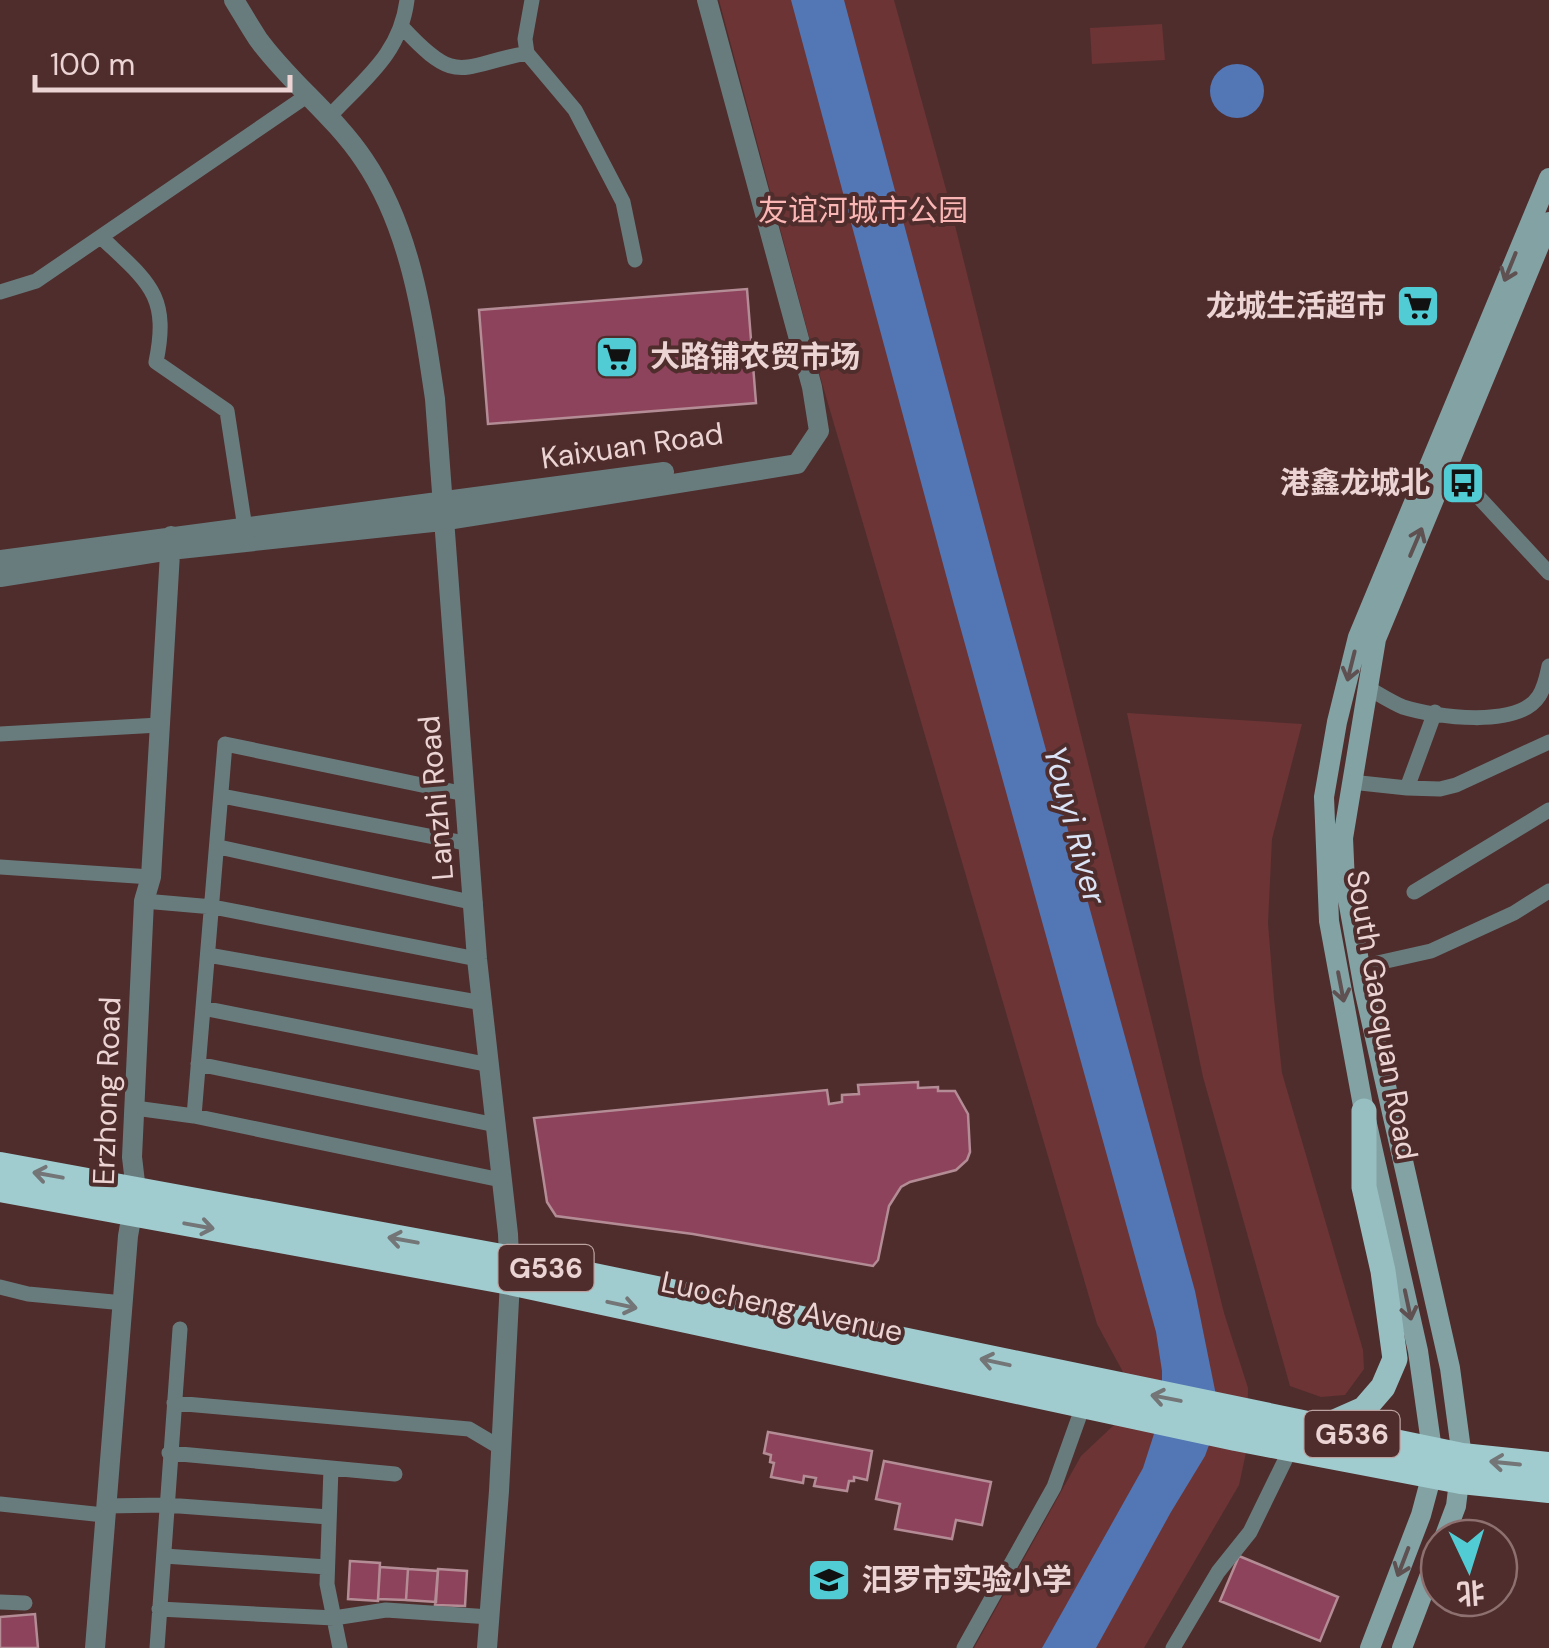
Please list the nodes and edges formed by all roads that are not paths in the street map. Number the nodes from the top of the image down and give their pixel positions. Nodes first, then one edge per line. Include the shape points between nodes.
1 (234, 0) edge
2 (408, 0) edge
3 (532, 0) edge
4 (706, 0) edge
5 (404, 28) junction
6 (526, 53) junction
7 (308, 96) junction
8 (328, 118) junction
9 (1549, 178) edge
10 (1549, 222) edge
11 (101, 237) junction
12 (635, 260) dead end
13 (0, 292) edge
14 (1448, 464) junction
15 (442, 512) junction
16 (245, 528) junction
17 (170, 543) junction
18 (0, 560) edge
19 (1549, 573) edge
20 (0, 576) edge
21 (1549, 666) edge
22 (1368, 688) junction
23 (1435, 712) junction
24 (159, 725) junction
25 (0, 734) edge
26 (1549, 742) edge
27 (1351, 782) junction
28 (1408, 788) junction
29 (465, 794) junction
30 (222, 796) junction
31 (1549, 810) edge
32 (470, 844) junction
33 (219, 847) junction
34 (0, 867) edge
35 (151, 878) junction
36 (1549, 891) edge
37 (1414, 892) dead end
38 (144, 900) junction
39 (475, 903) junction
40 (213, 907) junction
41 (208, 955) junction
42 (477, 959) junction
43 (1364, 989) junction
44 (482, 1003) junction
45 (203, 1008) junction
46 (198, 1064) junction
47 (490, 1066) junction
48 (135, 1108) junction
49 (1364, 1111) junction
50 (194, 1116) junction
51 (496, 1125) junction
52 (0, 1166) edge
53 (501, 1180) junction
54 (0, 1188) edge
55 (133, 1202) junction
56 (508, 1270) junction
57 (0, 1287) edge
58 (124, 1303) junction
59 (180, 1329) dead end
60 (1086, 1398) junction
61 (174, 1403) junction
62 (1239, 1425) junction
63 (1321, 1428) junction
64 (501, 1448) junction
65 (1291, 1448) junction
66 (169, 1452) junction
67 (1432, 1462) junction
68 (1549, 1466) edge
69 (332, 1468) junction
70 (1462, 1469) junction
71 (395, 1474) dead end
72 (1549, 1488) edge
73 (0, 1504) edge
74 (166, 1506) junction
75 (105, 1510) junction
76 (329, 1516) junction
77 (1449, 1518) edge
78 (164, 1556) junction
79 (327, 1567) junction
80 (0, 1602) edge
81 (25, 1603) dead end
82 (1419, 1603) edge
83 (159, 1610) junction
84 (334, 1618) junction
85 (490, 1618) junction
86 (95, 1648) edge
87 (157, 1648) edge
88 (340, 1648) edge
89 (486, 1648) edge
90 (964, 1648) edge
91 (1173, 1648) edge
92 (1370, 1648) edge
93 (1402, 1648) edge

1 - 7 street, Lanzhi Road
2 - 5 street
3 - 6 street
4 - 15 street, Kaixuan Road via 812,387 819,431 810,449
5 - 6 street via 452,69
5 - 8 street
6 - 12 street via 575,110 623,202
7 - 8 street, Lanzhi Road
7 - 11 street
8 - 15 street, Lanzhi Road via 363,158 405,249 435,399
9 -> 49 main road, South Gaoquan Road via 1358,637 1337,722 1324,798 1326,890
10 - 14 main road, South Gaoquan Road
11 - 13 street via 36,280
11 - 16 street via 156,296 163,326 156,362 227,411
14 - 19 street
22 -> 14 main road, South Gaoquan Road via 1376,639
15 - 16 street, Kaixuan Road
15 - 17 street
15 - 29 street, Lanzhi Road
16 - 17 street, Kaixuan Road
17 - 18 street, Kaixuan Road
17 - 20 street
17 - 24 street, Erzhong Road
21 - 23 street via 1538,699 1523,710 1496,718
22 - 23 street via 1403,706
22 - 27 main road, South Gaoquan Road
23 - 28 street
24 - 25 street
24 - 35 street, Erzhong Road
26 - 28 street via 1456,785
27 - 28 street
27 - 43 main road, South Gaoquan Road via 1345,882
29 - 30 street via 225,744
29 - 32 street, Lanzhi Road
30 - 32 street
30 - 33 street
31 - 37 street
32 - 39 street, Lanzhi Road
33 - 39 street
33 - 40 street
34 - 35 street
35 - 38 street, Erzhong Road
36 - 43 street via 1431,951 1373,964
38 - 40 street
38 - 48 street, Erzhong Road
39 - 42 street, Lanzhi Road
40 - 41 street
40 - 42 street
41 - 44 street
41 - 45 street
42 - 44 street, Lanzhi Road
43 - 70 main road, South Gaoquan Road via 1436,1305
44 - 47 street, Lanzhi Road
45 - 46 street
45 - 47 street
46 - 50 street
46 - 51 street
47 - 51 street, Lanzhi Road
48 - 50 street
48 - 55 street, Erzhong Road
49 - 63 main road via 1364,1187 1395,1360 1383,1388 1364,1408
49 -> 67 main road, South Gaoquan Road via 1418,1351
50 - 53 street
51 - 53 street, Lanzhi Road
55 -> 52 highway, Luocheng Avenue / G536
53 - 56 street, Lanzhi Road
54 - 55 highway, Luocheng Avenue / G536
55 - 56 highway, Luocheng Avenue / G536
55 - 58 street, Erzhong Road
56 - 60 highway, Luocheng Avenue / G536
56 - 64 street, Lanzhi Road
57 - 58 street
58 - 75 street, Erzhong Road
59 - 61 street
60 - 62 highway, Luocheng Avenue / G536
60 - 90 street via 1054,1487
61 - 64 street via 468,1429
61 - 66 street
62 - 63 highway, Luocheng Avenue / G536
62 - 65 highway, Luocheng Avenue / G536
63 - 67 highway, Luocheng Avenue / G536
64 - 85 street, Lanzhi Road
65 - 67 highway, Luocheng Avenue / G536
65 - 91 street via 1250,1532
66 - 69 street
66 - 74 street
67 - 70 highway, Luocheng Avenue / G536
67 -> 92 main road, South Gaoquan Road via 1421,1515
68 -> 70 highway, Luocheng Avenue / G536
69 - 71 street
69 - 76 street
70 - 72 highway, Luocheng Avenue / G536
70 - 77 main road, South Gaoquan Road
73 - 75 street
74 - 75 street
74 - 76 street
74 - 78 street
75 - 86 street, Erzhong Road
76 - 79 street
78 - 79 street
78 - 83 street
79 - 84 street
80 - 81 street
82 - 93 main road
83 - 84 street
83 - 87 street
84 - 85 street via 386,1610
84 - 88 street
85 - 89 street, Lanzhi Road

